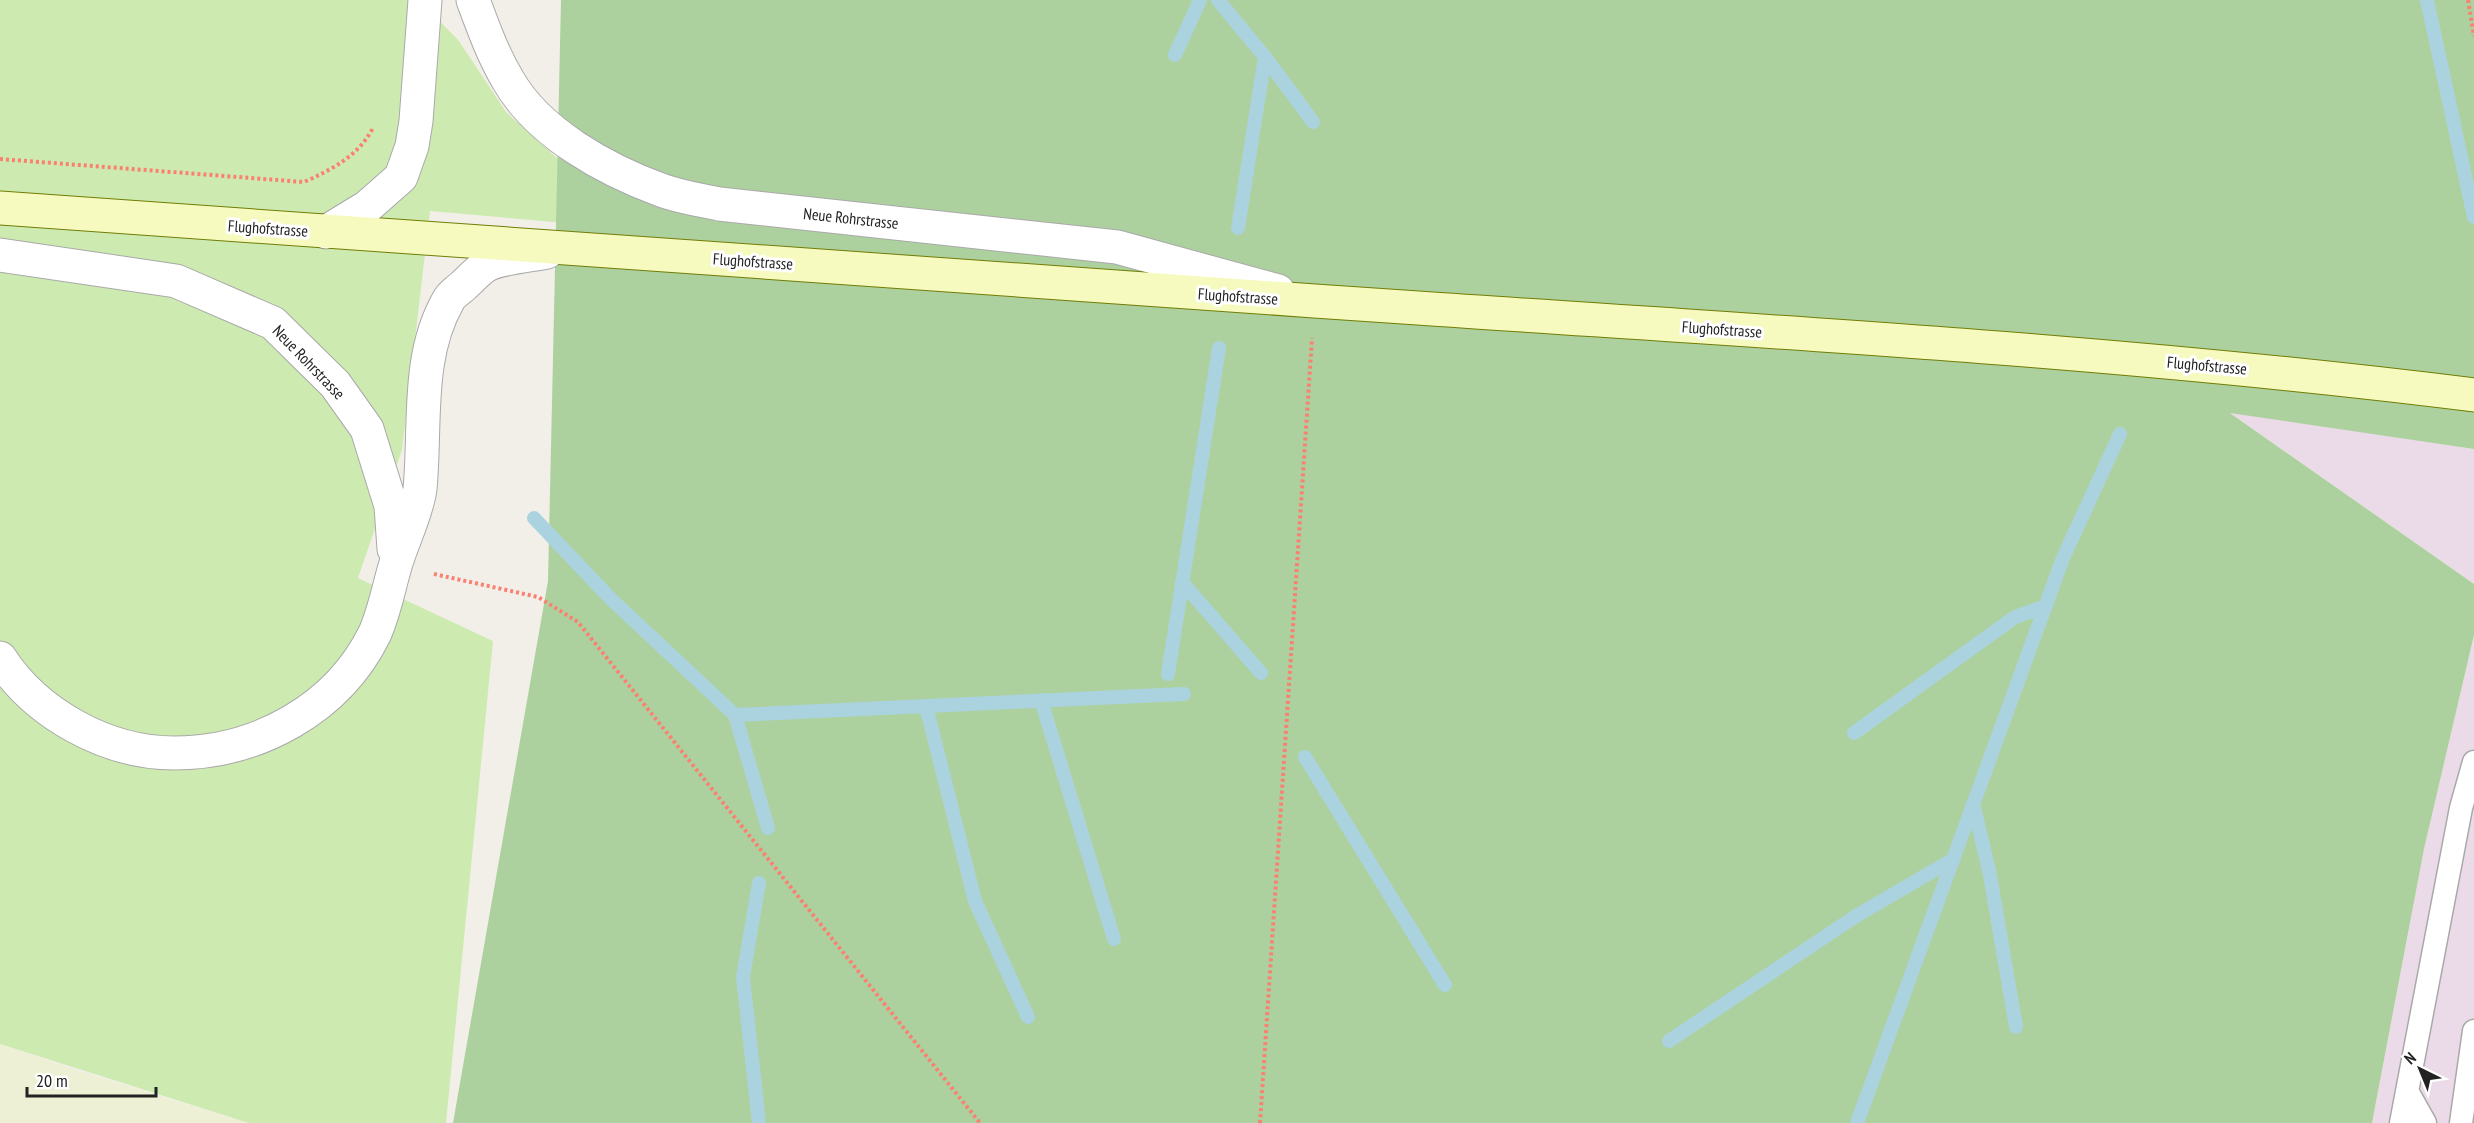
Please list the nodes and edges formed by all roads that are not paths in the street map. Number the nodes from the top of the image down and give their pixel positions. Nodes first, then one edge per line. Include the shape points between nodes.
1 (425, 0) edge
2 (473, 0) edge
3 (0, 208) edge
4 (326, 232) junction
5 (568, 248) junction
6 (0, 255) edge
7 (1314, 301) junction
8 (2474, 395) edge
9 (395, 566) junction
10 (0, 658) edge
11 (2474, 762) edge
12 (2474, 1031) edge
13 (2407, 1090) junction
14 (2401, 1123) edge
15 (2425, 1123) edge
16 (2462, 1123) edge

1 - 4 street via 416,121 412,146 400,177 367,207
2 - 7 street, Neue Rohrstrasse via 508,82 538,118 577,149 663,191 719,204 1117,247
3 - 4 main road, Flughofstrasse
4 - 5 main road, Flughofstrasse
5 - 7 main road, Flughofstrasse
5 - 9 street, Neue Rohrstrasse via 488,264 449,298 433,335 424,389 419,492
6 - 9 street, Neue Rohrstrasse via 176,281 273,323 335,384 367,429 391,506
7 - 8 main road, Flughofstrasse via 2040,350
9 - 10 street, Neue Rohrstrasse via 375,633 337,687 284,727 226,748 171,753 109,742 53,713 27,691
11 - 13 lane via 2461,808
12 - 16 lane
13 - 14 lane
13 - 15 lane

